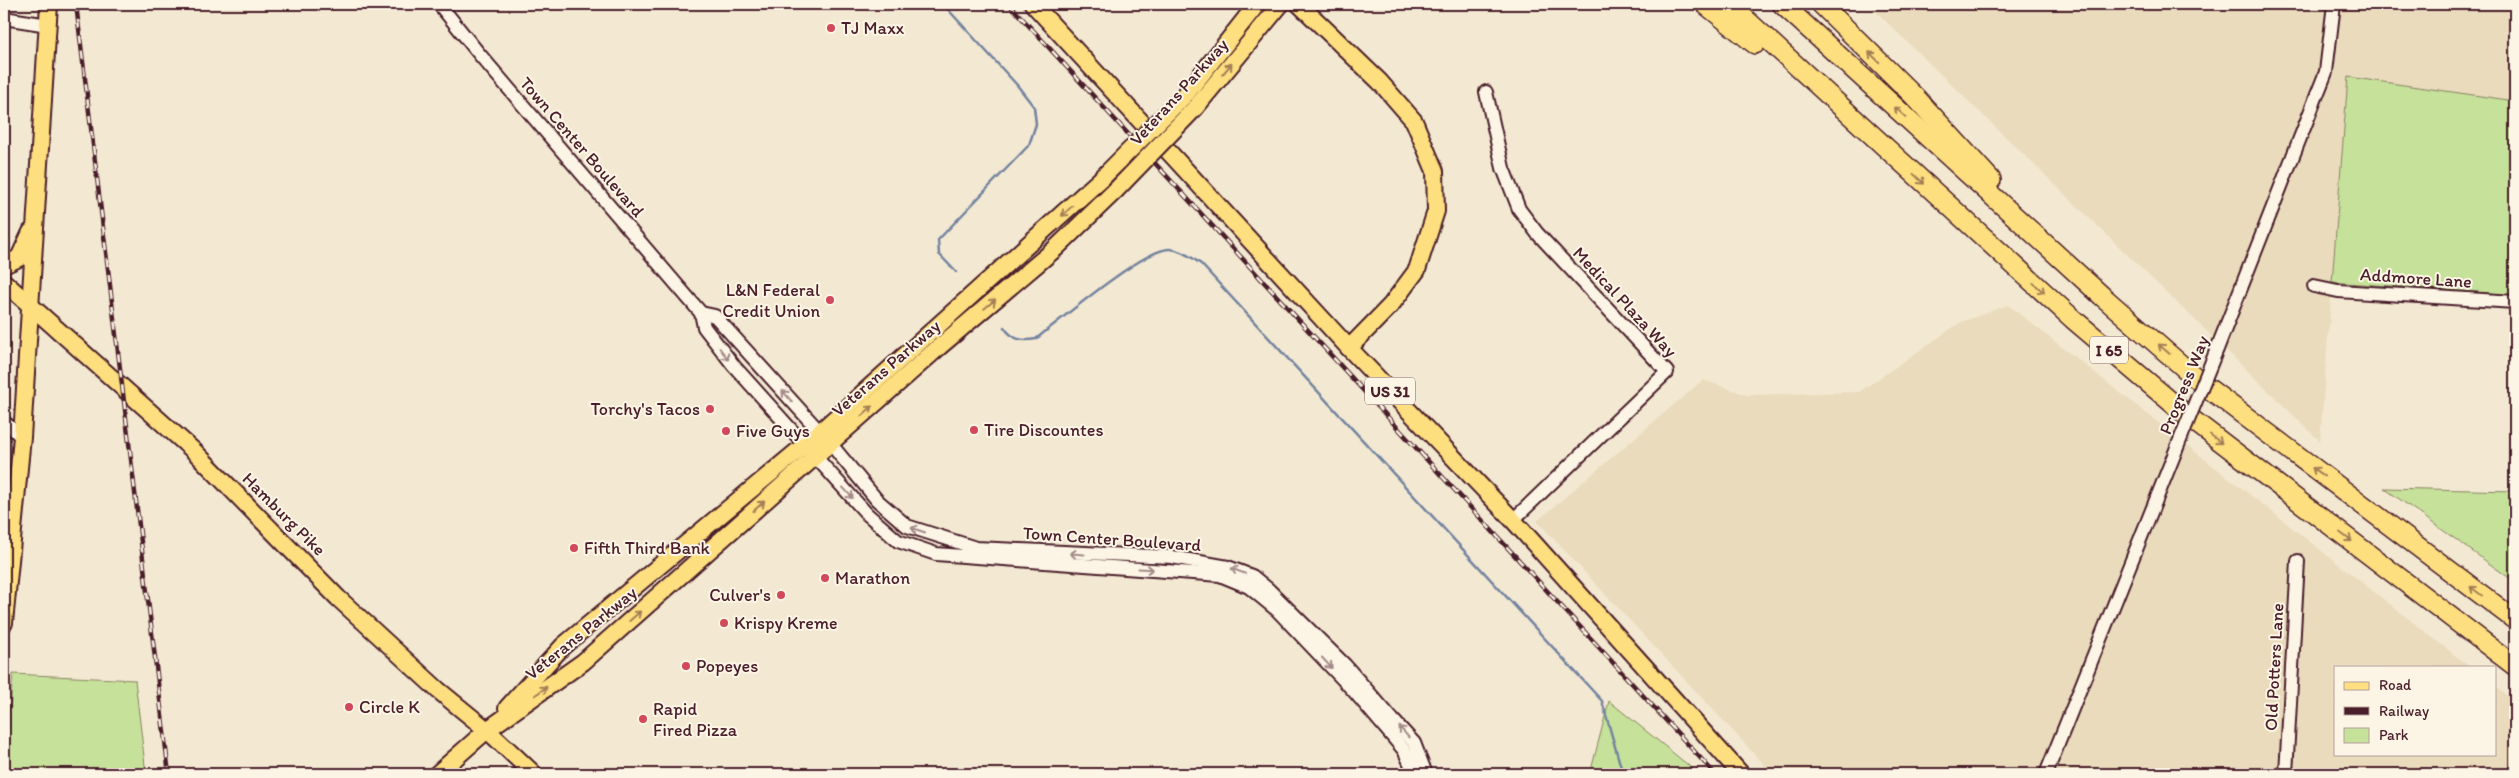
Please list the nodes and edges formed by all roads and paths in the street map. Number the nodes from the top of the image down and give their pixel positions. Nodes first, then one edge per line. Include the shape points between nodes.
1 (49, 4) edge
2 (439, 4) edge
3 (1033, 4) edge
4 (1257, 4) edge
5 (1282, 4) edge
6 (1298, 4) edge
7 (1705, 4) edge
8 (1728, 4) edge
9 (1782, 4) edge
10 (1821, 4) edge
11 (2334, 4) edge
12 (4, 18) edge
13 (48, 25) junction
14 (1486, 92) dead end
15 (1191, 100) junction
16 (1894, 156) junction
17 (36, 223) junction
18 (4, 265) edge
19 (2075, 271) junction
20 (4, 282) edge
21 (2314, 286) dead end
22 (2515, 302) edge
23 (30, 305) junction
24 (701, 313) junction
25 (1349, 348) junction
26 (4, 422) edge
27 (22, 438) junction
28 (825, 438) junction
29 (810, 450) junction
30 (1513, 520) junction
31 (8, 544) edge
32 (2298, 561) dead end
33 (2515, 620) edge
34 (4, 623) edge
35 (2515, 666) edge
36 (487, 730) junction
37 (437, 774) edge
38 (534, 774) edge
39 (1415, 774) edge
40 (1426, 774) edge
41 (1741, 774) edge
42 (2046, 774) edge
43 (2286, 774) edge

1 - 13 main road
2 - 24 street, Town Center Boulevard
3 - 25 main road, US 31
4 - 15 main road, Veterans Parkway
15 -> 5 main road, Veterans Parkway
6 - 25 main road via 1380,82 1414,121 1435,171 1436,211 1418,270
7 - 16 highway
8 - 16 highway, I 65
19 -> 9 highway, I 65
19 -> 10 highway via 1916,98
11 - 42 street, Progress Way, bridge via 2326,72
12 - 13 street
13 - 17 main road
14 - 30 street, Medical Plaza Way via 1503,168 1519,209 1537,233 1667,372
15 -> 28 main road, Veterans Parkway, bridge via 1102,178
28 -> 15 main road, Veterans Parkway, bridge via 1056,248 1116,190
16 -> 35 highway, I 65 via 2073,319 2195,423
17 - 18 main road via 21,255
17 - 23 main road
33 -> 19 highway, I 65 via 2224,401
20 - 23 main road, Hamburg Pike
21 - 22 street, Addmore Lane via 2338,291
23 - 27 main road
23 - 36 main road, Hamburg Pike via 195,452 338,598 438,690
28 -> 24 street, Town Center Boulevard via 715,316
24 -> 29 street, Town Center Boulevard via 704,327 734,366
25 - 30 main road, US 31
26 - 27 street
27 - 31 main road
28 - 29 main road, Veterans Parkway
40 -> 28 street, Town Center Boulevard via 1414,743 1394,720 1345,665 1252,576 1228,567 1172,558 976,548 907,526 877,500
36 -> 29 main road, Veterans Parkway via 583,662
29 - 36 main road, Veterans Parkway via 562,646
29 -> 39 street, Town Center Boulevard via 867,514 898,541 936,554 1211,574 1249,587 1277,610 1353,690 1404,750
30 - 41 main road, US 31
31 - 34 main road
32 - 43 street, Old Potters Lane
36 - 37 main road, Veterans Parkway
36 - 38 main road, Hamburg Pike

